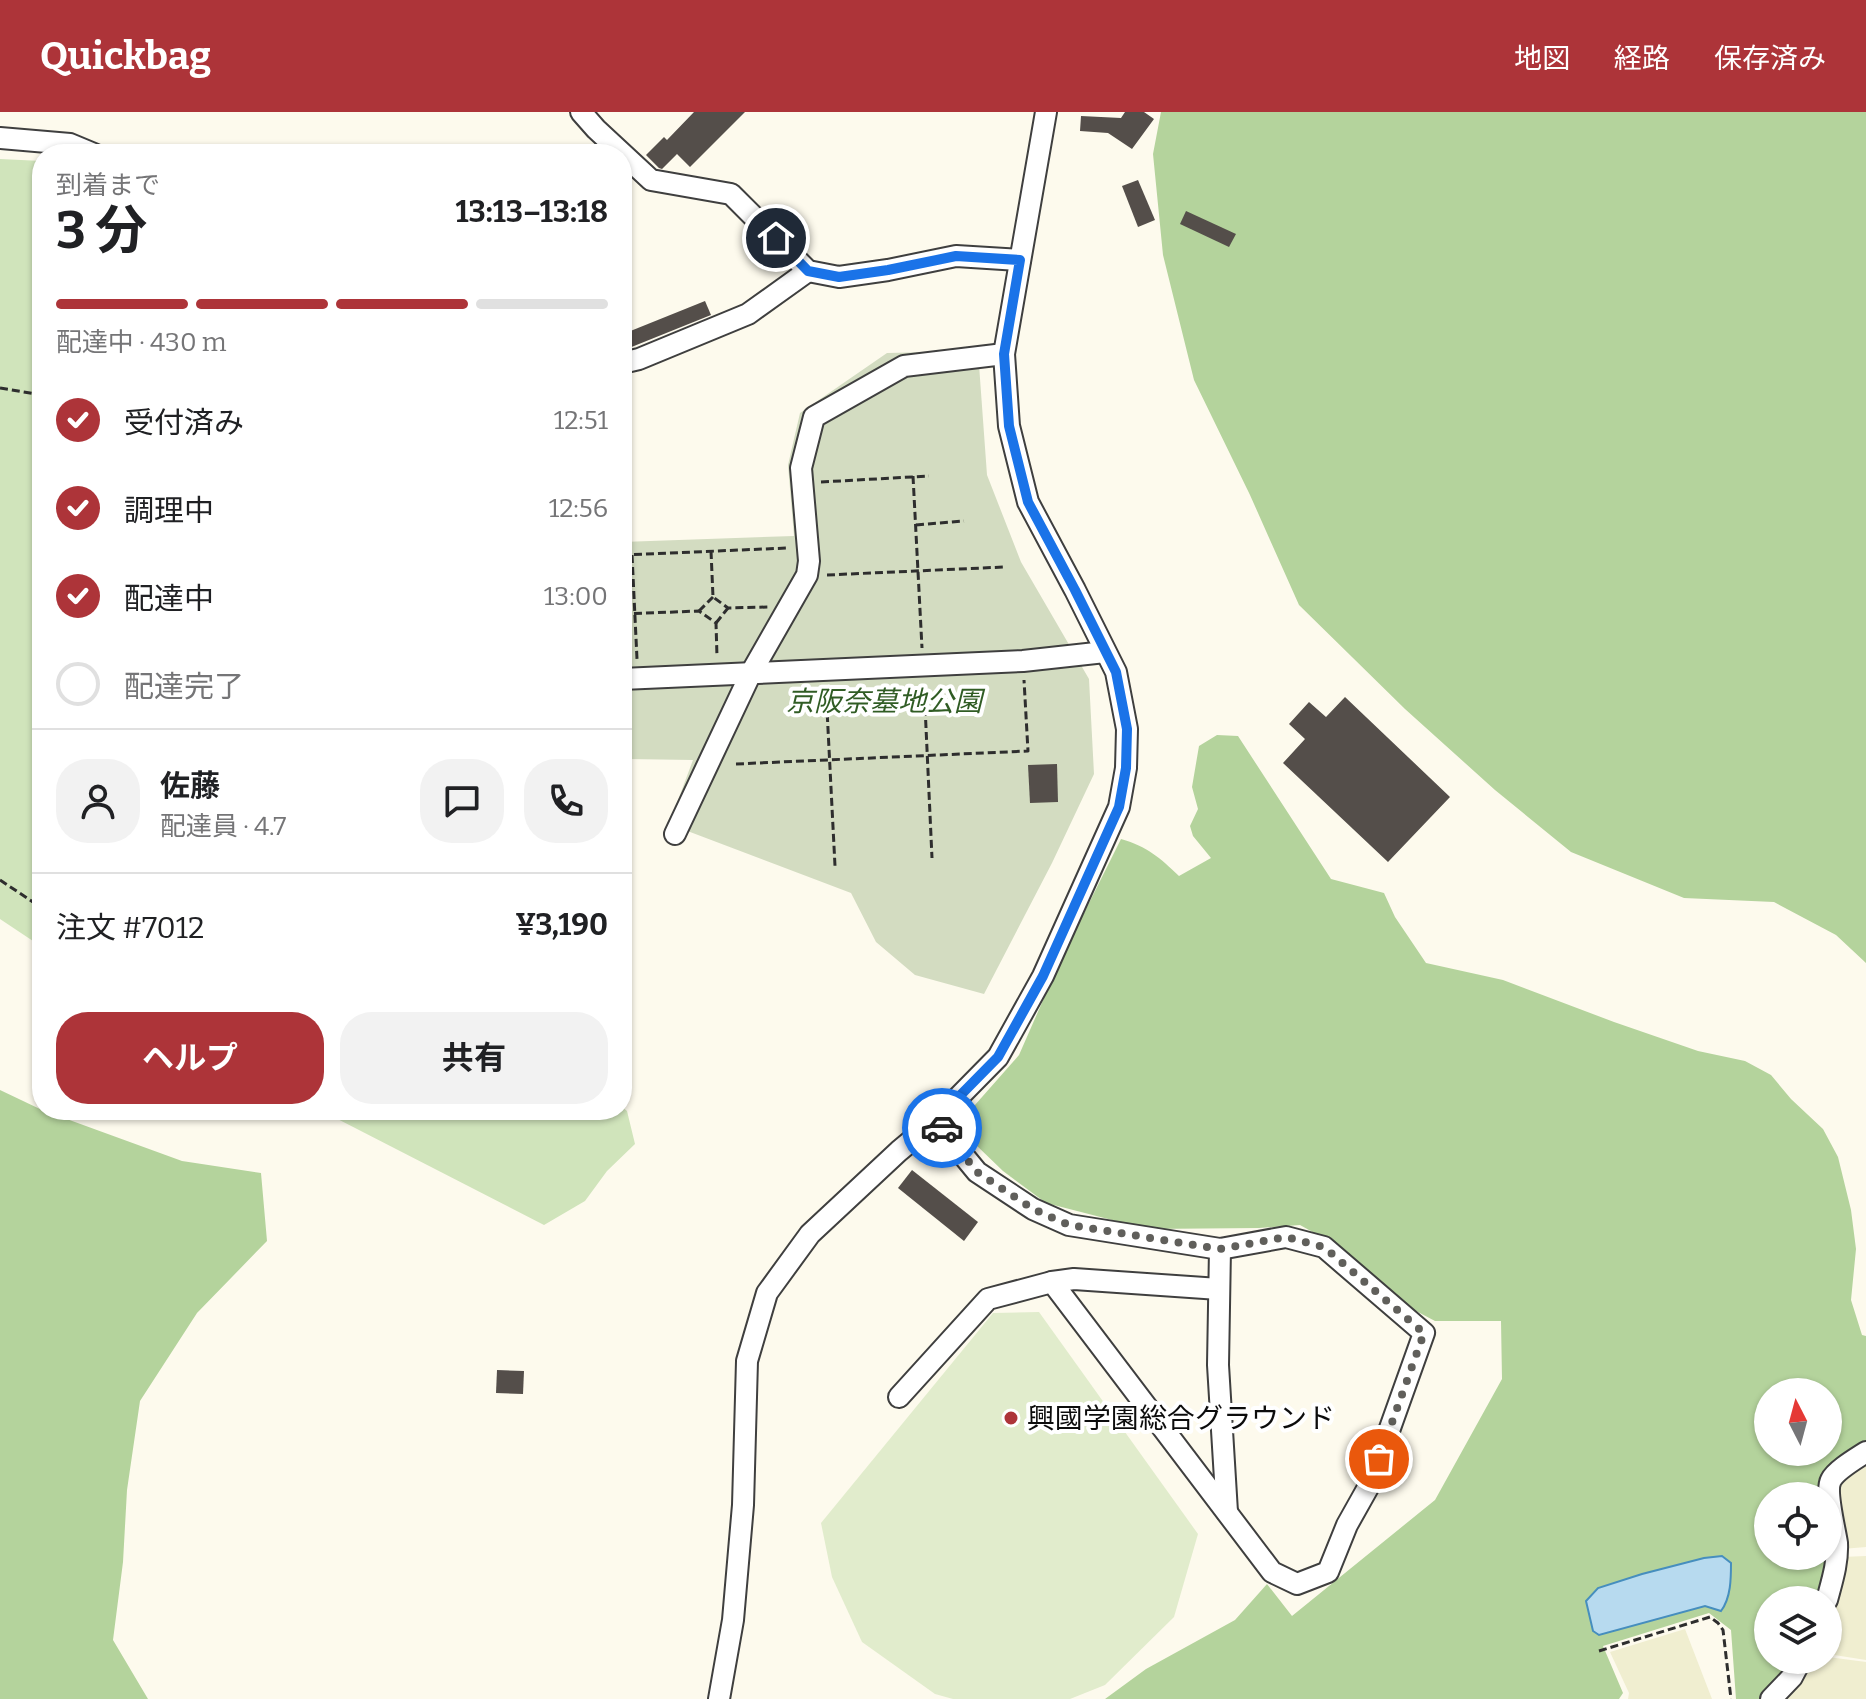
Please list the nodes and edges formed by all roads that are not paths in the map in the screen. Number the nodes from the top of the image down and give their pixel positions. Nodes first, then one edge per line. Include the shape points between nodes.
1 (581, 112) edge
2 (1046, 112) edge
3 (0, 138) edge
4 (70, 144) edge
5 (612, 144) edge
6 (632, 162) edge
7 (1020, 260) junction
8 (808, 271) junction
9 (1004, 354) junction
10 (632, 361) edge
11 (1105, 652) junction
12 (751, 673) junction
13 (632, 679) edge
14 (675, 834) dead end
15 (935, 1121) junction
16 (1220, 1249) junction
17 (1052, 1282) junction
18 (1219, 1289) junction
19 (899, 1397) dead end
20 (1866, 1452) edge
21 (1227, 1512) junction
22 (1831, 1586) edge
23 (1794, 1674) edge
24 (719, 1699) edge
25 (1771, 1699) edge

1 - 5 street
2 - 7 street
3 - 4 street
6 - 8 street via 651,180 731,194
7 - 8 street via 956,256 839,277
7 - 9 street
8 - 10 street via 748,314
9 - 11 street via 1009,426 1028,502
9 - 12 street via 904,366 814,417 801,468 807,575
11 - 12 street via 1023,661
11 - 15 street via 1116,672 1127,729 1119,807 1043,976 998,1057
12 - 13 street
12 - 14 street
15 - 16 street via 977,1172 1033,1209 1069,1225
15 - 24 street via 810,1234 767,1293 747,1361 743,1505 733,1620
16 - 18 street
16 - 21 street via 1286,1237 1324,1247 1424,1333 1370,1484 1328,1572 1297,1584 1272,1572
17 - 18 street
17 - 19 street via 988,1299
17 - 21 street
18 - 21 street
20 - 22 street via 1831,1480 1837,1543
23 - 25 street

